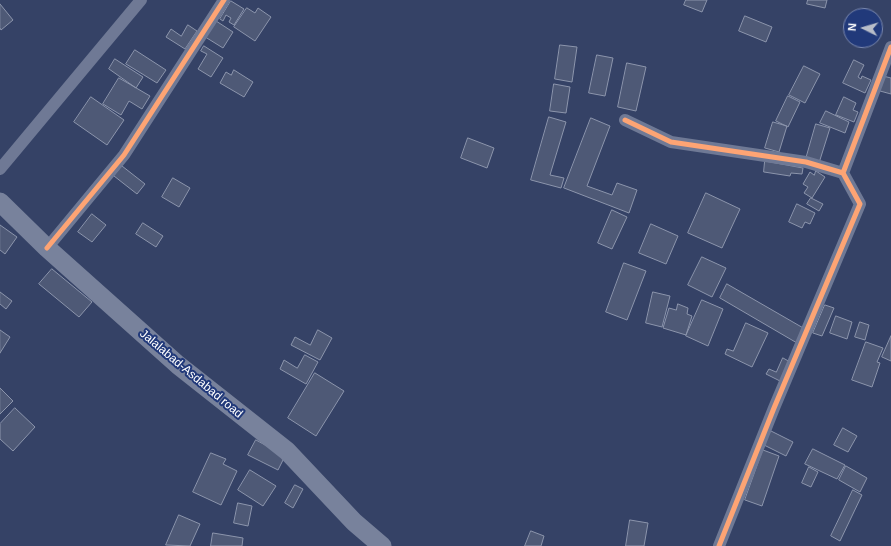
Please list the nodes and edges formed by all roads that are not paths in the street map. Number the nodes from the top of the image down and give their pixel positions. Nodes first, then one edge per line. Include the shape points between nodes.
1 (141, 0) edge
2 (224, 0) edge
3 (891, 47) edge
4 (625, 120) dead end
5 (0, 169) edge
6 (843, 173) junction
7 (0, 202) edge
8 (47, 248) junction
9 (382, 546) edge
10 (719, 546) edge

1 - 5 street
2 - 8 street via 124,155
3 - 6 street
4 - 6 street via 672,142 795,160
6 - 10 street via 860,204
7 - 8 main road, Jalalabad-Asdabad road
8 - 9 main road, Jalalabad-Asdabad road via 178,365 287,451 354,522

